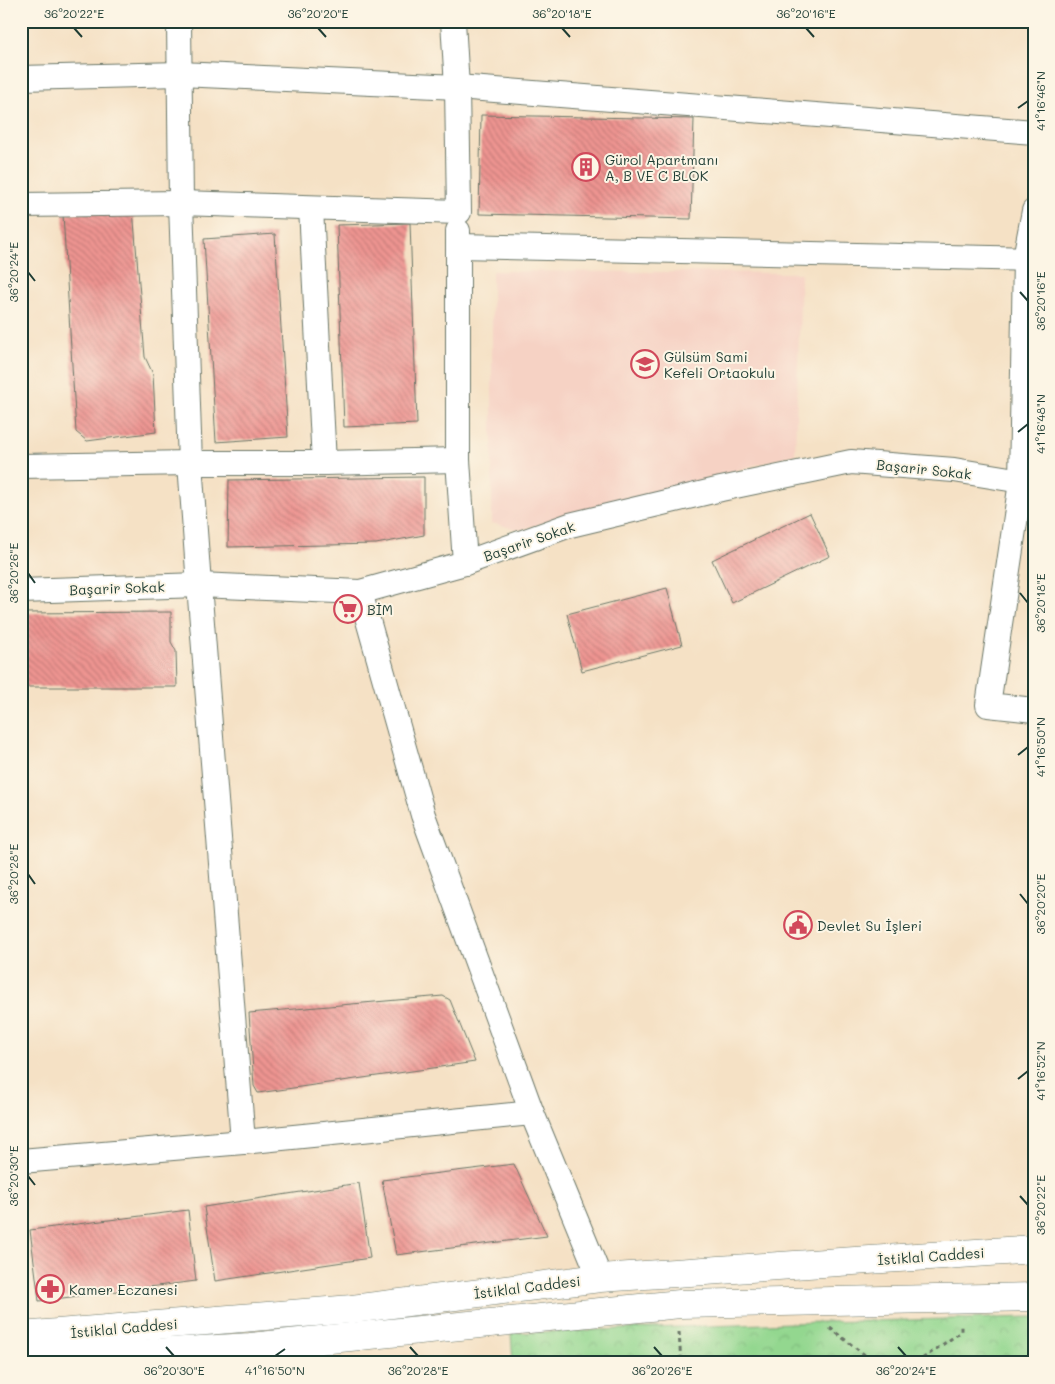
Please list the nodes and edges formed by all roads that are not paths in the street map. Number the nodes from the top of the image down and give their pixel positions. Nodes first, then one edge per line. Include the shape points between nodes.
1 (179, 21) edge
2 (453, 21) edge
3 (180, 74) junction
4 (21, 78) edge
5 (457, 87) junction
6 (1034, 132) edge
7 (181, 203) junction
8 (21, 205) edge
9 (311, 208) junction
10 (1034, 211) edge
11 (459, 212) junction
12 (458, 246) junction
13 (1030, 258) edge
14 (458, 460) junction
15 (190, 463) junction
16 (324, 463) junction
17 (21, 466) edge
18 (1027, 482) edge
19 (466, 563) junction
20 (199, 585) junction
21 (21, 591) edge
22 (360, 592) junction
23 (1034, 710) edge
24 (532, 1113) junction
25 (243, 1142) junction
26 (21, 1161) edge
27 (1034, 1250) edge
28 (600, 1278) junction
29 (1034, 1297) edge
30 (21, 1336) edge
31 (250, 1355) edge
32 (21, 1361) edge

1 - 3 street
2 - 5 street
3 - 4 street
3 - 5 street
3 - 7 street
5 - 6 street
5 - 11 street
7 - 8 street
7 - 9 street
7 - 15 street
9 - 11 street
9 - 16 street
10 - 13 street
11 - 12 street
12 - 13 street
12 - 14 street
13 - 18 street
14 - 16 street
14 - 19 street
15 - 16 street
15 - 17 street
15 - 20 street
18 - 19 street, Başarir Sokak via 954,470 851,462 721,488 570,525
18 - 23 street via 988,705
19 - 22 street, Başarir Sokak
20 - 21 street, Başarir Sokak
20 - 22 street, Başarir Sokak
20 - 25 street
22 - 24 street via 423,815
24 - 25 street
24 - 28 street
25 - 26 street
27 - 28 main road, İstiklal Caddesi
28 - 30 main road, İstiklal Caddesi via 352,1309
29 - 31 main road, İstiklal Caddesi via 680,1304
31 - 32 main road, İstiklal Caddesi

